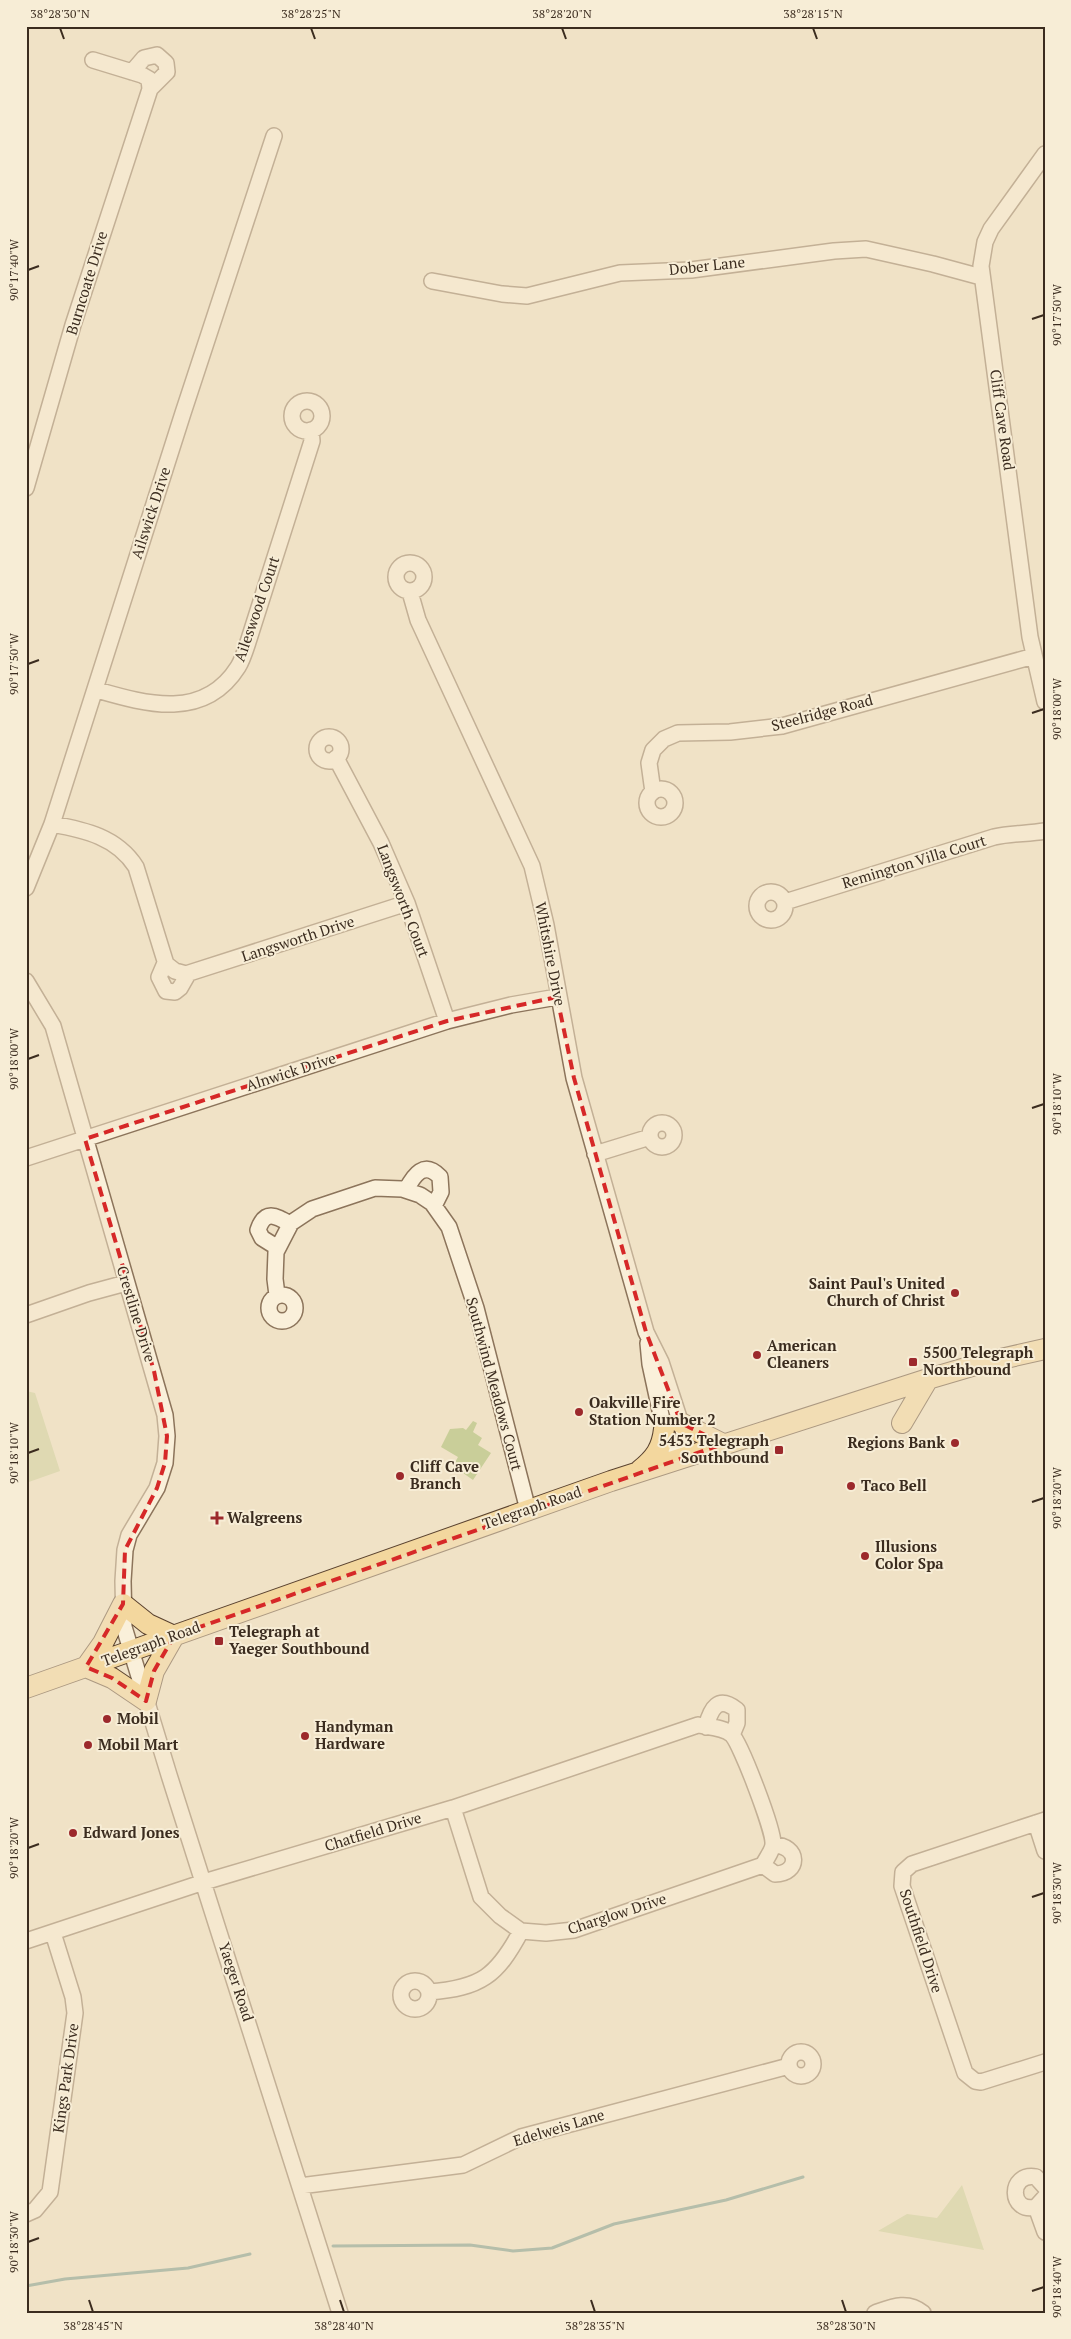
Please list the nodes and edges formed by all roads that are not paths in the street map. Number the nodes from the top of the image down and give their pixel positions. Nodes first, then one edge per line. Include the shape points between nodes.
1 (92, 60) dead end
2 (132, 72) junction
3 (149, 84) junction
4 (274, 136) dead end
5 (1045, 154) edge
6 (981, 277) junction
7 (432, 281) dead end
8 (311, 430) dead end
9 (26, 488) edge
10 (410, 592) dead end
11 (1034, 656) junction
12 (97, 690) junction
13 (1045, 702) edge
14 (336, 758) dead end
15 (654, 792) dead end
16 (52, 824) junction
17 (1045, 831) edge
18 (26, 888) edge
19 (785, 902) dead end
20 (407, 903) junction
21 (165, 963) junction
22 (188, 974) junction
23 (26, 981) edge
24 (558, 996) junction
25 (447, 1022) junction
26 (650, 1137) dead end
27 (85, 1139) junction
28 (595, 1154) junction
29 (26, 1158) edge
30 (406, 1190) junction
31 (434, 1206) junction
32 (290, 1224) junction
33 (278, 1248) junction
34 (126, 1284) junction
35 (277, 1295) dead end
36 (26, 1315) edge
37 (1045, 1349) edge
38 (928, 1379) junction
39 (902, 1423) dead end
40 (673, 1426) junction
41 (723, 1444) junction
42 (683, 1457) junction
43 (638, 1472) junction
44 (528, 1510) junction
45 (123, 1604) junction
46 (174, 1636) junction
47 (130, 1652) junction
48 (86, 1667) junction
49 (26, 1688) edge
50 (146, 1701) junction
51 (453, 1808) junction
52 (1040, 1822) edge
53 (773, 1845) junction
54 (1045, 1851) edge
55 (763, 1865) junction
56 (204, 1882) junction
57 (521, 1931) junction
58 (53, 1933) junction
59 (26, 1941) edge
60 (429, 1992) dead end
61 (1045, 2062) edge
62 (789, 2066) dead end
63 (300, 2186) junction
64 (1045, 2187) edge
65 (1041, 2202) edge
66 (26, 2214) edge
67 (1045, 2232) edge
68 (340, 2313) edge
69 (875, 2313) edge
70 (923, 2313) edge

1 - 2 street
2 - 3 street
2 - 3 street via 144,58 157,55 166,63 167,72
3 - 9 street, Burncoate Drive via 73,325
4 - 12 street, Ailswick Drive
5 - 6 street, Cliff Cave Road via 991,229 982,254
6 - 7 street, Dober Lane via 866,249 691,270 620,272 527,296
6 - 11 street, Cliff Cave Road
8 - 12 street, Aileswood Court via 312,441 249,638 232,676 204,697 179,704 159,706
10 - 24 street, Whitshire Drive via 418,620 532,866
11 - 13 street, Cliff Cave Road
11 - 15 street, Steelridge Road via 782,726 678,733 664,739 653,750 649,763
12 - 16 street, Ailswick Drive
14 - 20 street, Langsworth Court via 381,843
16 - 18 street, Ailswick Drive
16 - 21 street via 87,830 116,844 128,854 139,876
17 - 19 street, Remington Villa Court via 994,837
20 - 22 street, Langsworth Drive
20 - 25 street, Langsworth Court
21 - 22 street via 175,971
21 - 22 street via 159,977 166,991 175,992
23 - 27 street, Crestline Drive via 53,1026
24 - 25 street, Alnwick Drive
24 - 28 street, Whitshire Drive via 574,1078
25 - 27 street, Alnwick Drive
26 - 28 street
27 - 29 street, Alnwick Drive
27 - 34 street, Crestline Drive
28 - 40 street, Whitshire Drive via 646,1332 661,1362
30 - 31 street, Southwind Meadows Court via 420,1195
30 - 31 street via 418,1172 434,1170 440,1177 441,1192
30 - 32 street, Southwind Meadows Court via 375,1188 312,1209
31 - 44 street, Southwind Meadows Court via 449,1226 482,1326 497,1397
32 - 33 street, Southwind Meadows Court
32 - 33 street via 276,1216 268,1216 260,1222 258,1230 262,1238
33 - 35 street, Southwind Meadows Court via 274,1279
34 - 36 street
34 - 45 street, Crestline Drive via 154,1371 167,1436 166,1464 125,1550
37 - 38 main road, Telegraph Road
38 - 39 main road
38 - 41 main road, Telegraph Road
40 - 41 main road
40 - 42 street, Whitshire Drive via 666,1438
40 - 43 main road via 655,1458
41 - 42 main road, Telegraph Road
42 - 43 main road, Telegraph Road
43 - 44 main road, Telegraph Road
44 - 46 main road, Telegraph Road
45 - 46 main road via 148,1624
45 - 47 street, Crestline Drive
45 - 48 main road via 103,1644
46 - 47 main road, Telegraph Road
46 - 50 main road via 154,1672
47 - 48 main road, Telegraph Road
47 - 50 street, Yaeger Road
48 - 49 main road, Telegraph Road
48 - 50 main road via 112,1678
50 - 56 street, Yaeger Road
51 - 53 street, Chatfield Drive via 698,1725 719,1730 751,1774
51 - 56 street, Chatfield Drive
51 - 57 street, Charglow Drive via 481,1897
52 - 54 street
52 - 61 street, Southfield Drive via 912,1864 903,1872 902,1886 965,2073 981,2082
53 - 55 street
53 - 55 street via 788,1848 793,1864 787,1872 780,1874
55 - 57 street, Charglow Drive via 574,1930 546,1934
56 - 58 street, Chatfield Drive
56 - 63 street, Yaeger Road
57 - 60 street via 497,1970 475,1984
58 - 59 street, Chatfield Drive
58 - 66 street, Kings Park Drive via 74,1997 75,2013 50,2192 35,2210
62 - 63 street, Edelweis Lane via 521,2137 463,2165
63 - 68 street, Yaeger Road
64 - 65 street via 1040,2180 1030,2176 1020,2179 1015,2188 1015,2198 1022,2206
65 - 67 street
69 - 70 street via 900,2304

